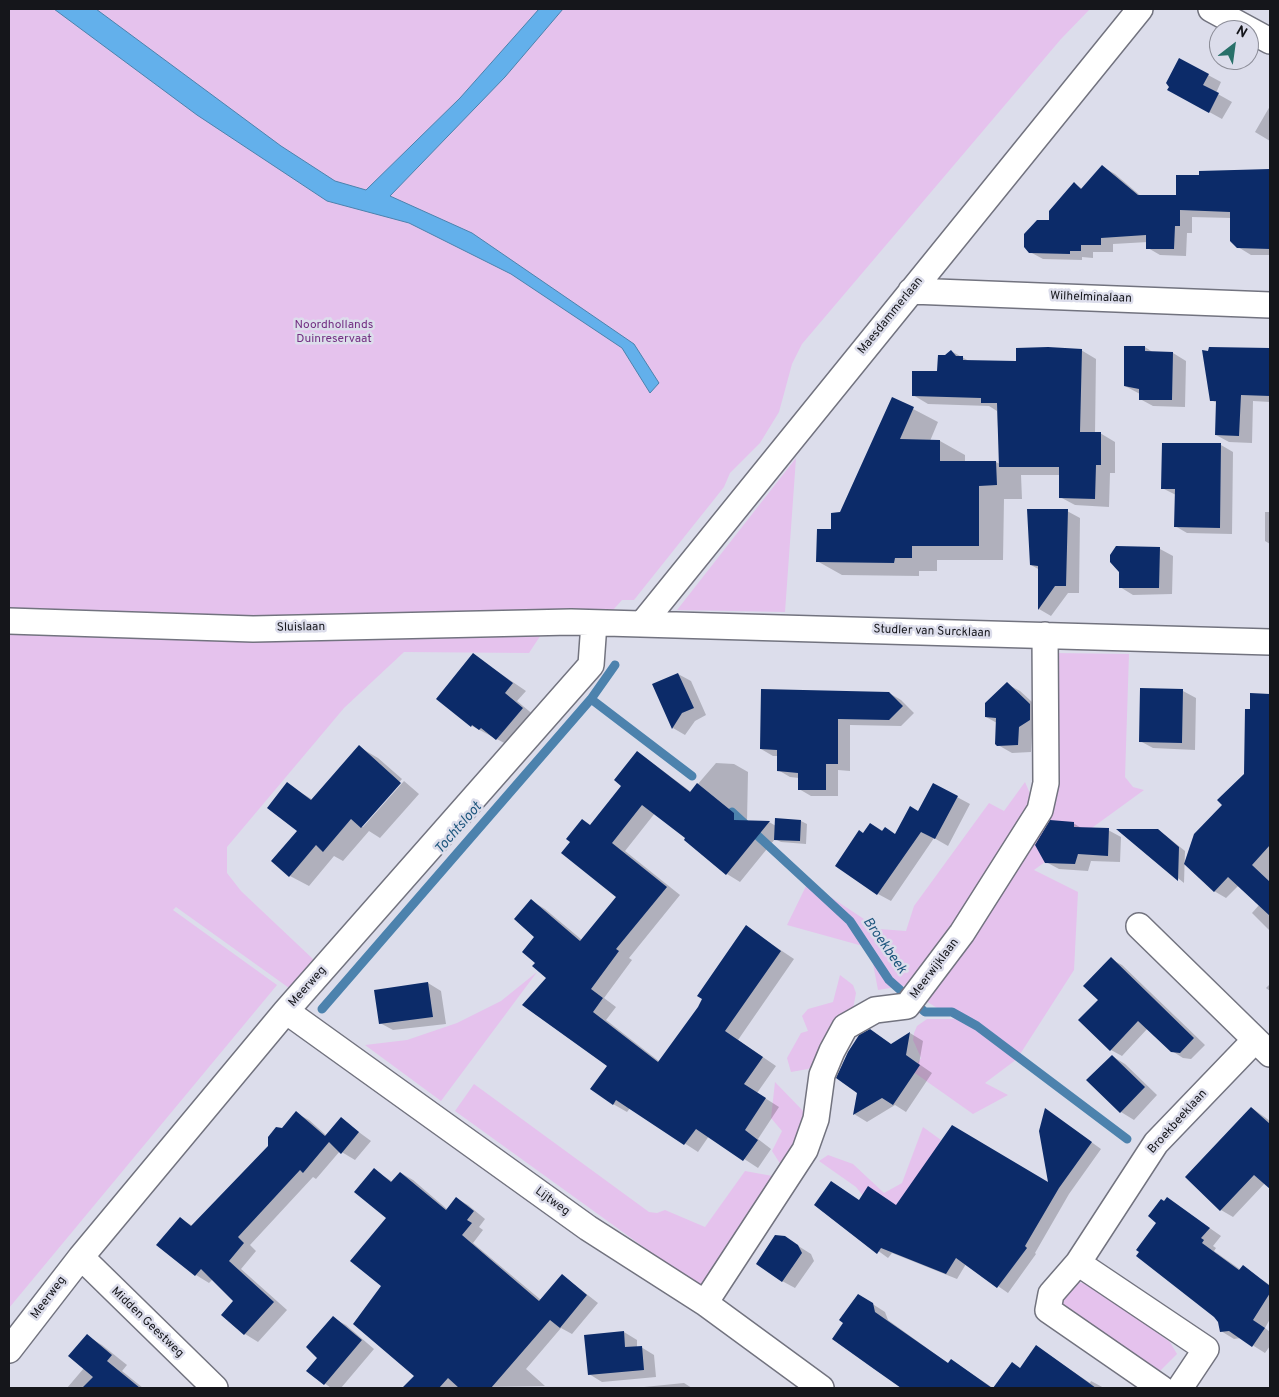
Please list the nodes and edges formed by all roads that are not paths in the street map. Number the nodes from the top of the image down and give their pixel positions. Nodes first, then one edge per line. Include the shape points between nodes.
1 (1140, 9) edge
2 (1212, 9) edge
3 (1270, 41) edge
4 (911, 291) junction
5 (1270, 305) edge
6 (9, 621) edge
7 (594, 623) junction
8 (642, 624) junction
9 (1045, 635) junction
10 (1270, 642) edge
11 (1139, 926) dead end
12 (286, 1011) junction
13 (1263, 1047) edge
14 (81, 1257) junction
15 (1078, 1263) junction
16 (705, 1303) junction
17 (9, 1350) edge
18 (215, 1388) edge
19 (821, 1388) edge
20 (1161, 1388) edge
21 (1180, 1388) edge

1 - 4 street, Maesdammerlaan
2 - 3 street
4 - 5 street, Wilhelminalaan
4 - 8 street, Maesdammerlaan
6 - 7 street, Sluislaan via 253,629
7 - 8 street, Studler van Surcklaan
7 - 12 street, Meerweg via 591,665
8 - 9 street, Studler van Surcklaan
9 - 10 street, Studler van Surcklaan
9 - 16 street, Meerwijklaan via 1046,783 1040,810 962,933 912,1000 875,1010 845,1027 822,1075 816,1119 805,1150
11 - 13 street, Broekbeeklaan
12 - 14 street, Meerweg
12 - 16 street, Lijtweg via 588,1228
13 - 15 street, Broekbeeklaan via 1156,1143
14 - 17 street, Meerweg
14 - 18 street, Midden Geestweg
15 - 20 street, Broekbeeklaan via 1051,1294 1048,1310
15 - 21 street via 1206,1349
16 - 19 street, Lijtweg

